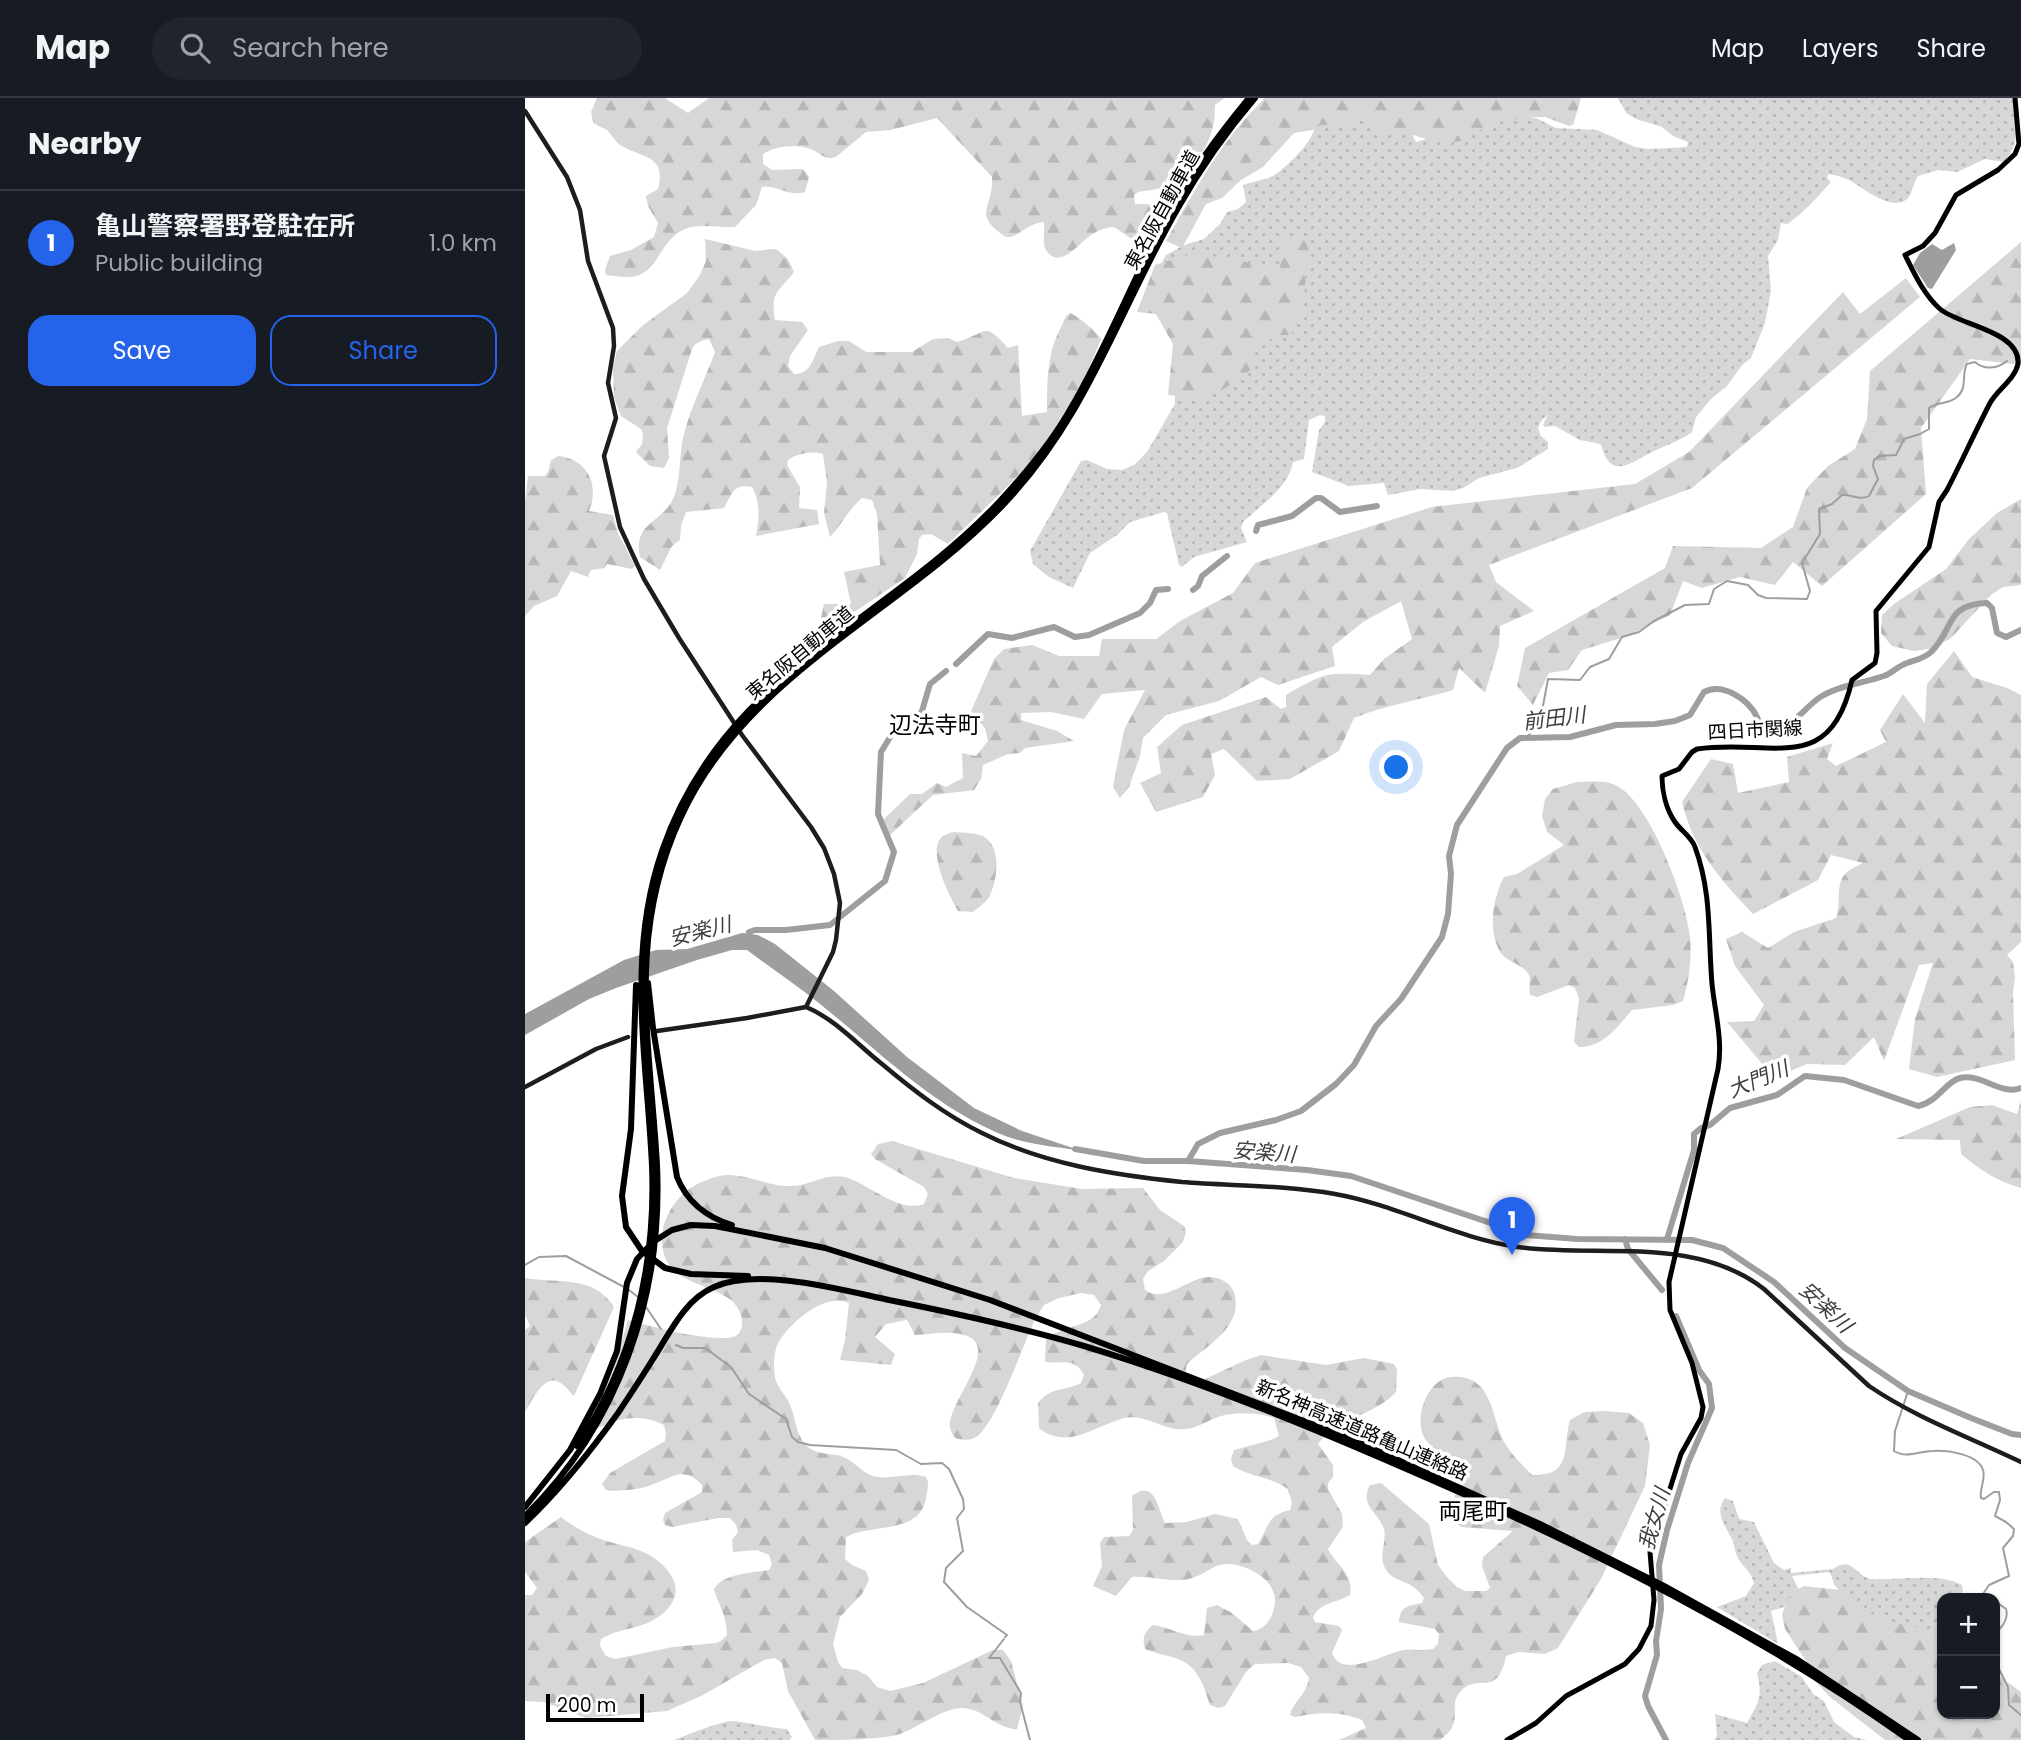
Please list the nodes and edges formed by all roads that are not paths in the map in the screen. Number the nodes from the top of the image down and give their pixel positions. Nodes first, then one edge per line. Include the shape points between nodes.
1 (1249, 98) edge
2 (1255, 98) edge
3 (2015, 98) edge
4 (525, 111) edge
5 (643, 939) junction
6 (642, 1002) junction
7 (806, 1007) junction
8 (657, 1031) dead end
9 (628, 1037) dead end
10 (525, 1087) edge
11 (798, 1243) junction
12 (1675, 1254) junction
13 (887, 1300) junction
14 (641, 1311) junction
15 (1355, 1444) junction
16 (2021, 1462) edge
17 (525, 1508) edge
18 (525, 1516) edge
19 (525, 1523) edge
20 (1796, 1662) junction
21 (1507, 1740) edge
22 (1909, 1740) edge
23 (1918, 1740) edge

1 - 5 highway, 東名阪自動車道 via 1207,151 1173,206 1089,376 1048,443 1009,491 929,564 797,664 732,728 702,769 676,815 656,868
2 - 5 highway, 東名阪自動車道 via 1188,190 1084,396 1026,478 958,547 786,680 716,756 673,835
3 - 12 main road, 四日市関線 via 2019,144 2015,154 1956,195 1935,233 1905,255 1940,309 2006,339 2017,351 2017,366 1991,402 1940,499 1929,547 1877,611 1875,663 1851,682 1833,726 1819,740 1796,747 1697,748 1681,768 1662,776 1667,806 1695,845 1710,907 1712,982 1721,1048
4 - 7 main road via 564,171 580,209 588,261 613,328 608,383 616,418 604,456 620,527 662,610 742,735 821,842 834,874 840,896 839,924 833,952
5 - 6 highway, 東名阪自動車道
6 - 11 highway via 661,1077 677,1177 692,1202 728,1224
6 - 13 highway via 622,1196 626,1227 637,1247 676,1272 814,1282
6 - 14 highway, 東名阪自動車道 via 652,1186
7 - 8 main road
7 - 12 main road via 956,1119 1044,1158 1155,1178 1344,1195 1516,1247
9 - 10 main road
11 - 15 highway, 新名神高速道路亀山連絡路 via 885,1265 990,1300
11 - 17 highway via 715,1226 684,1227 660,1236 641,1254 630,1274 614,1360 594,1408 560,1464
12 - 16 main road via 1710,1260 1749,1278 1868,1386 1902,1407
12 - 21 main road, 四日市関線 via 1670,1310 1692,1363 1703,1407 1681,1454 1652,1545 1651,1626 1625,1664 1566,1696 1536,1723
13 - 15 highway, 新名神高速道路亀山連絡路 via 1091,1348
13 - 19 highway via 775,1280 744,1280 705,1292 691,1303 591,1450
14 - 17 highway, 東名阪自動車道 via 592,1423 564,1465
14 - 18 highway, 東名阪自動車道 via 622,1374 595,1426 565,1471
15 - 20 highway, 新名神高速道路亀山連絡路 via 1590,1551
20 - 22 highway, 新名神高速道路亀山連絡路
20 - 23 highway, 新名神高速道路亀山連絡路

